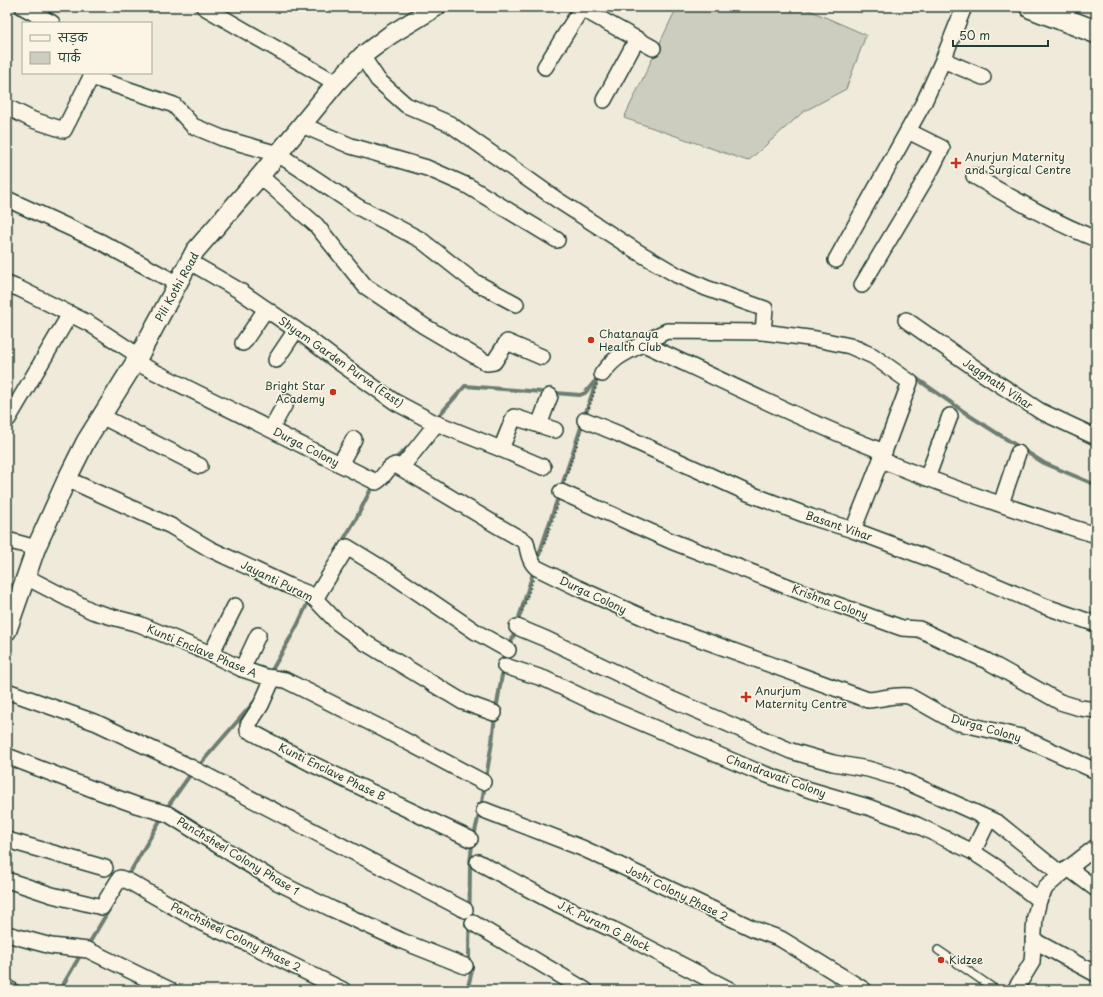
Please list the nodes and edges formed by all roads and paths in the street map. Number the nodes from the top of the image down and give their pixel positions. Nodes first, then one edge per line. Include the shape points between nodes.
1 (23, 7) edge
2 (436, 7) edge
3 (964, 7) edge
4 (1032, 7) edge
5 (1069, 7) edge
6 (580, 8) edge
7 (215, 9) edge
8 (1096, 18) edge
9 (50, 22) edge
10 (1096, 32) edge
11 (637, 39) junction
12 (652, 48) dead end
13 (362, 56) junction
14 (943, 60) junction
15 (545, 67) dead end
16 (92, 75) edge
17 (983, 77) dead end
18 (336, 83) junction
19 (604, 100) dead end
20 (7, 107) edge
21 (302, 125) junction
22 (908, 131) junction
23 (278, 154) junction
24 (260, 176) junction
25 (974, 176) dead end
26 (7, 199) edge
27 (1096, 239) edge
28 (557, 240) dead end
29 (836, 260) dead end
30 (190, 262) junction
31 (7, 284) edge
32 (178, 284) junction
33 (862, 285) dead end
34 (516, 304) dead end
35 (266, 309) junction
36 (70, 314) junction
37 (906, 320) dead end
38 (296, 330) junction
39 (763, 332) junction
40 (243, 343) dead end
41 (644, 344) junction
42 (542, 357) dead end
43 (137, 359) junction
44 (276, 360) dead end
45 (602, 374) joint
46 (550, 396) dead end
47 (286, 402) dead end
48 (101, 416) junction
49 (950, 416) dead end
50 (8, 419) dead end
51 (585, 420) junction
52 (436, 424) junction
53 (539, 425) junction
54 (271, 430) junction
55 (555, 430) dead end
56 (1096, 437) edge
57 (354, 439) dead end
58 (501, 449) junction
59 (1018, 453) dead end
60 (882, 456) junction
61 (340, 464) junction
62 (200, 466) dead end
63 (543, 467) dead end
64 (401, 468) junction
65 (927, 478) junction
66 (67, 479) junction
67 (562, 492) junction
68 (1001, 504) junction
69 (853, 530) junction
70 (1096, 535) edge
71 (7, 540) edge
72 (36, 548) junction
73 (537, 568) junction
74 (26, 577) junction
75 (315, 599) junction
76 (12, 601) edge
77 (236, 606) dead end
78 (1096, 624) edge
79 (517, 627) joint
80 (7, 632) edge
81 (258, 635) dead end
82 (508, 650) dead end
83 (211, 654) junction
84 (505, 666) dead end
85 (242, 669) junction
86 (273, 678) junction
87 (7, 691) edge
88 (1096, 710) edge
89 (494, 713) dead end
90 (7, 756) edge
91 (1096, 771) edge
92 (483, 782) dead end
93 (484, 810) dead end
94 (989, 819) junction
95 (470, 839) dead end
96 (7, 840) edge
97 (1096, 847) edge
98 (973, 852) junction
99 (478, 862) dead end
100 (105, 868) dead end
101 (1064, 871) junction
102 (7, 880) edge
103 (1096, 889) edge
104 (1039, 900) junction
105 (465, 910) dead end
106 (473, 923) dead end
107 (7, 934) edge
108 (1033, 940) junction
109 (938, 950) dead end
110 (465, 966) dead end
111 (1096, 974) edge
112 (7, 989) edge
113 (11, 990) edge
114 (170, 990) edge
115 (343, 990) edge
116 (585, 990) edge
117 (730, 990) edge
118 (864, 990) edge
119 (996, 990) edge
120 (1015, 990) edge

1 - 9 street
2 - 13 street, Pili Kothi Road via 390,35
3 - 14 street
4 - 10 main road
5 - 8 main road
6 - 11 street
6 - 15 street
7 - 18 street
11 - 12 street
11 - 19 street
13 - 18 street, Pili Kothi Road
13 - 39 street via 378,80 406,105 450,124 556,199 638,252 706,288 765,309
14 - 17 street
14 - 22 street
16 - 20 street via 64,130 33,120
16 - 23 street via 174,105 193,126 222,138
18 - 21 street, Pili Kothi Road
21 - 23 street, Pili Kothi Road
21 - 28 street via 351,146 427,168 468,186
22 - 29 street
22 - 33 street via 942,148
23 - 24 street, Pili Kothi Road
23 - 34 street via 358,207 421,240 473,281
24 - 30 street, Pili Kothi Road via 195,251
24 - 42 street via 316,225 365,286 424,326 487,363 494,362 507,342
25 - 27 street via 1075,231
26 - 32 street via 101,242
30 - 32 street, Pili Kothi Road
30 - 35 street, Shyam Garden Purva (East)
31 - 36 street, Durga Colony
32 - 43 street, Pili Kothi Road
35 - 38 street, Shyam Garden Purva (East)
35 - 40 street
36 - 43 street, Durga Colony via 90,324
36 - 50 street
37 - 56 street, Jaggnath Vihar via 1040,412
38 - 44 street
38 - 52 street, Shyam Garden Purva (East) via 395,402
39 - 41 street via 667,331
39 - 60 street via 850,346 873,356 910,382
41 - 45 street via 618,356
41 - 60 street
43 - 48 street, Pili Kothi Road
43 - 54 street, Durga Colony
45 - 51 path
46 - 53 street
47 - 54 street
48 - 62 street
48 - 66 street, Pili Kothi Road
49 - 65 street
51 - 67 path
51 - 69 street, Basant Vihar via 748,493
52 - 58 street, Shyam Garden Purva (East)
52 - 64 street
53 - 55 street
53 - 58 street via 514,417
54 - 61 street, Durga Colony
57 - 61 street
58 - 63 street, Shyam Garden Purva (East)
59 - 68 street
60 - 65 street
60 - 69 street
61 - 64 street, Durga Colony via 376,482 391,466
64 - 73 street via 526,542 530,559
65 - 68 street
66 - 72 street, Pili Kothi Road
66 - 75 street, Jayanti Puram via 171,526 210,549
67 - 73 path
67 - 88 street, Krishna Colony via 671,542 902,628 919,629 987,661 1060,702
68 - 70 street
69 - 78 street, Basant Vihar
71 - 72 street
72 - 74 street, Pili Kothi Road
73 - 79 path
73 - 91 street, Durga Colony via 656,623 769,665 868,700 909,696 955,722 1021,737
74 - 76 street, Pili Kothi Road
74 - 83 street, Kunti Enclave Phase A via 92,611 139,624
75 - 82 street via 347,547 476,632
75 - 89 street, Jayanti Puram via 338,623 364,642 463,702
76 - 80 street, Pili Kothi Road
77 - 83 street
79 - 94 street via 673,700 791,750 898,778
81 - 85 street
83 - 85 street, Kunti Enclave Phase A
84 - 98 street, Chandravati Colony via 545,679 756,772 917,825
85 - 86 street, Kunti Enclave Phase A
86 - 92 street, Kunti Enclave Phase A via 285,680 371,722
86 - 95 street, Kunti Enclave Phase B via 248,724 248,730 310,763
87 - 105 street via 97,723 188,766
90 - 110 street, Panchsheel Colony Phase 1 via 136,805 168,814 277,882 402,941
93 - 118 street, Joshi Colony Phase 2 via 582,848 754,929 781,939
94 - 98 street
94 - 101 street
96 - 100 street
97 - 101 street
98 - 104 street, Chandravati Colony
99 - 117 street, J.K. Puram G Block
101 - 103 street
101 - 104 street via 1046,887
102 - 115 street, Panchsheel Colony Phase 2 via 52,895 102,907 120,878 202,923
104 - 108 street
106 - 116 street
107 - 114 street via 51,946 88,950
108 - 111 street
108 - 120 street via 1032,962
109 - 119 lane
112 - 113 street

